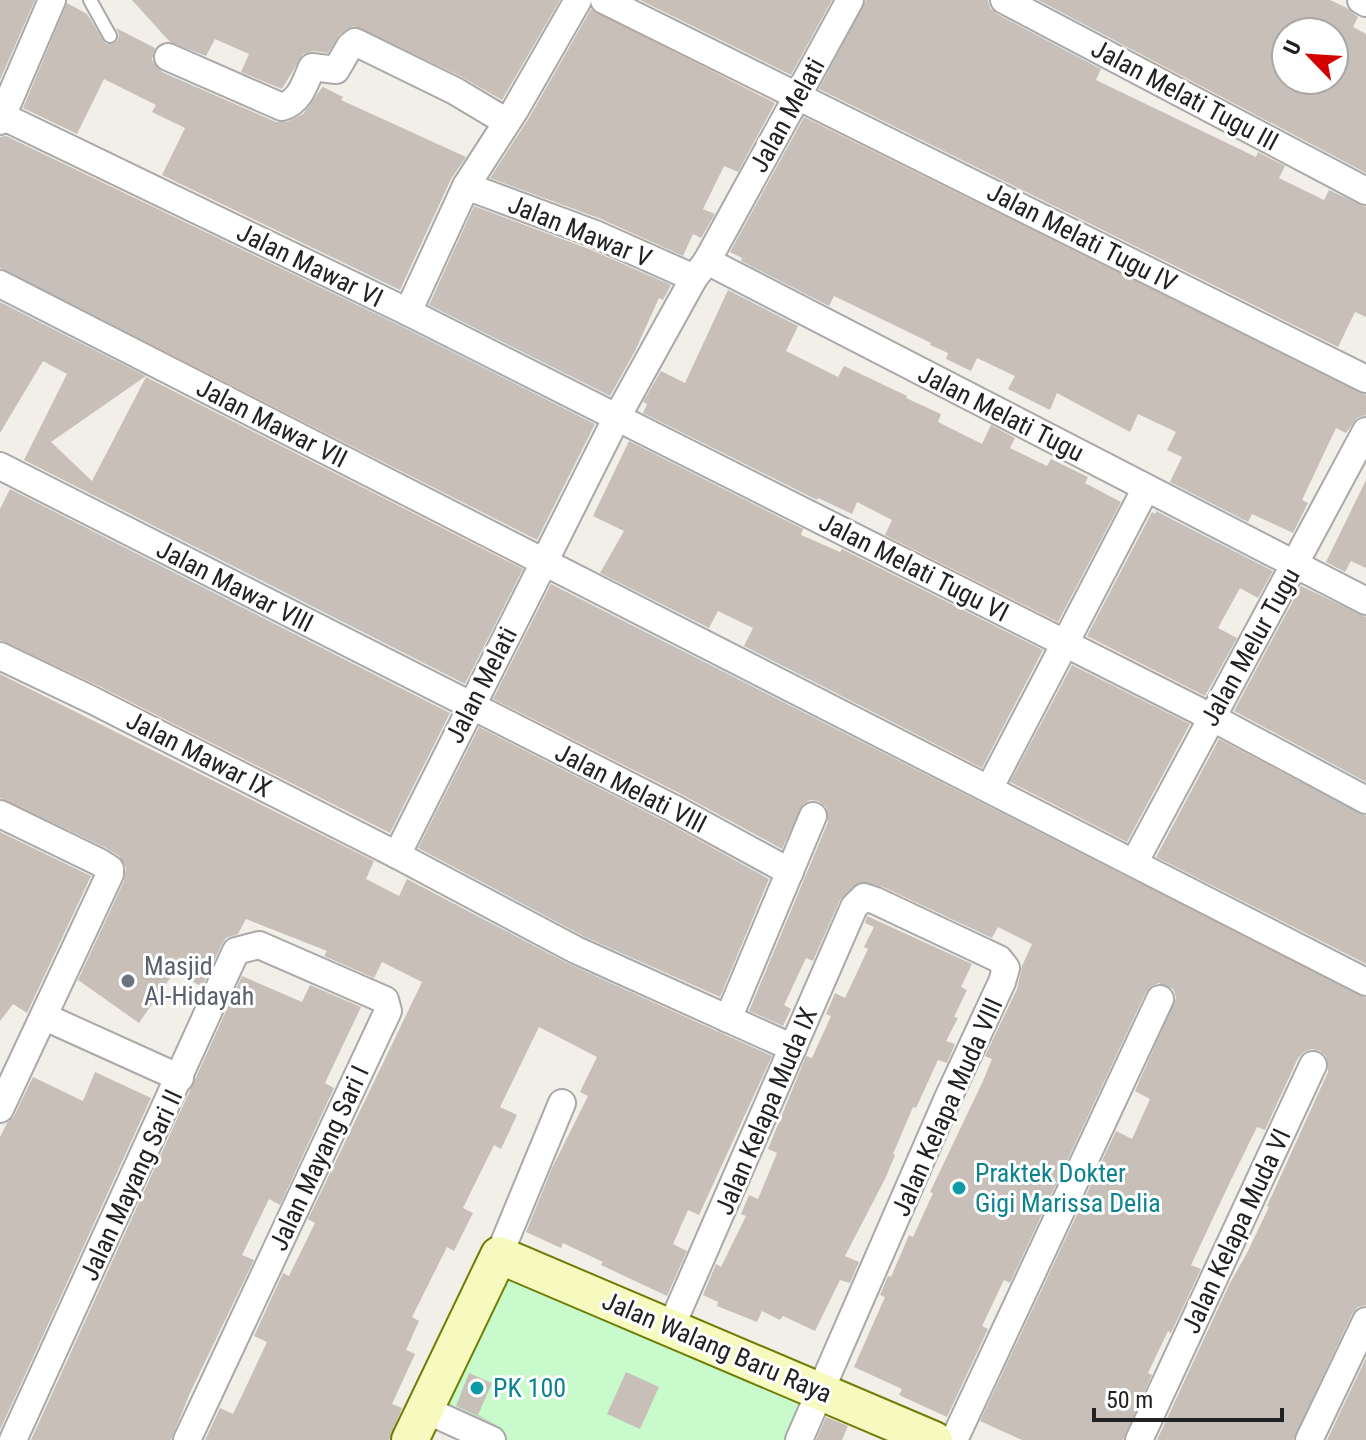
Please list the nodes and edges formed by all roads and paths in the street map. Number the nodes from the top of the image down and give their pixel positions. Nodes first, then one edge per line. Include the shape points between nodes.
1 (52, 0) edge
2 (90, 0) edge
3 (578, 0) edge
4 (604, 0) edge
5 (850, 0) edge
6 (1004, 0) edge
7 (110, 36) dead end
8 (168, 57) dead end
9 (797, 97) junction
10 (1, 118) edge
11 (507, 122) junction
12 (466, 186) junction
13 (1366, 191) edge
14 (700, 269) junction
15 (0, 284) edge
16 (408, 312) junction
17 (1366, 379) edge
18 (617, 417) junction
19 (1366, 431) edge
20 (0, 466) edge
21 (1146, 488) junction
22 (544, 561) junction
23 (1295, 564) junction
24 (1366, 601) edge
25 (1064, 644) junction
26 (0, 656) edge
27 (471, 705) junction
28 (1211, 717) junction
29 (989, 789) junction
30 (1366, 800) edge
31 (0, 814) edge
32 (813, 816) dead end
33 (397, 855) junction
34 (1134, 863) junction
35 (790, 872) junction
36 (864, 897) joint
37 (259, 945) joint
38 (1366, 982) edge
39 (1160, 999) dead end
40 (45, 1017) junction
41 (728, 1019) junction
42 (793, 1048) junction
43 (1313, 1065) dead end
44 (180, 1078) junction
45 (562, 1103) dead end
46 (0, 1109) edge
47 (499, 1255) junction
48 (1366, 1321) edge
49 (671, 1327) junction
50 (822, 1392) junction
51 (417, 1424) edge
52 (13, 1440) edge
53 (187, 1440) edge
54 (492, 1440) edge
55 (799, 1440) edge
56 (934, 1440) edge
57 (954, 1440) edge
58 (1139, 1440) edge
59 (1309, 1440) edge

1 - 10 street
2 - 7 lane
3 - 11 street
4 - 9 street, Jalan Melati Tugu IV
5 - 9 street, Jalan Melati
6 - 13 street, Jalan Melati Tugu III
8 - 11 street via 282,107 298,98 312,67 336,70 355,42
9 - 14 street, Jalan Melati
9 - 17 street, Jalan Melati Tugu IV
10 - 16 street, Jalan Mawar VI
11 - 12 street
12 - 14 street, Jalan Mawar V
12 - 16 street
14 - 18 street, Jalan Melati
14 - 21 street, Jalan Melati Tugu
15 - 22 street, Jalan Mawar VII
16 - 18 street, Jalan Mawar VI
18 - 22 street, Jalan Melati
18 - 25 street, Jalan Melati Tugu VI
19 - 23 street, Jalan Melur Tugu
20 - 27 street, Jalan Mawar VIII
21 - 23 street, Jalan Melati Tugu
21 - 25 street
22 - 27 street, Jalan Melati
22 - 29 street, Jalan Mawar VII
23 - 24 street
23 - 28 street, Jalan Melur Tugu
25 - 28 street, Jalan Melati Tugu VI
25 - 29 street
26 - 33 street, Jalan Mawar IX
27 - 33 street, Jalan Melati
27 - 35 street, Jalan Melati VIII
28 - 30 street, Jalan Melati Tugu VI
28 - 34 street, Jalan Melur Tugu
29 - 34 street, Jalan Mawar VII
31 - 40 street via 110,869
32 - 35 street
33 - 41 street via 576,950
34 - 38 street, Jalan Mawar VII
35 - 41 street
36 - 42 street, Jalan Kelapa Muda IX via 854,907
36 - 50 street, Jalan Kelapa Muda VIII via 999,959 1006,968
37 - 44 street, Jalan Mayang Sari II via 236,951
37 - 53 street, Jalan Mayang Sari I via 385,1000 388,1011
39 - 57 street
40 - 44 street
40 - 46 street
41 - 42 street
42 - 49 street, Jalan Kelapa Muda IX
43 - 58 street, Jalan Kelapa Muda VI
44 - 52 street, Jalan Mayang Sari II
45 - 47 street
47 - 49 street, Jalan Walang Baru Raya
47 - 51 street
48 - 59 street
49 - 50 street, Jalan Walang Baru Raya
50 - 55 street
50 - 56 street, Jalan Walang Baru Raya
51 - 54 street

